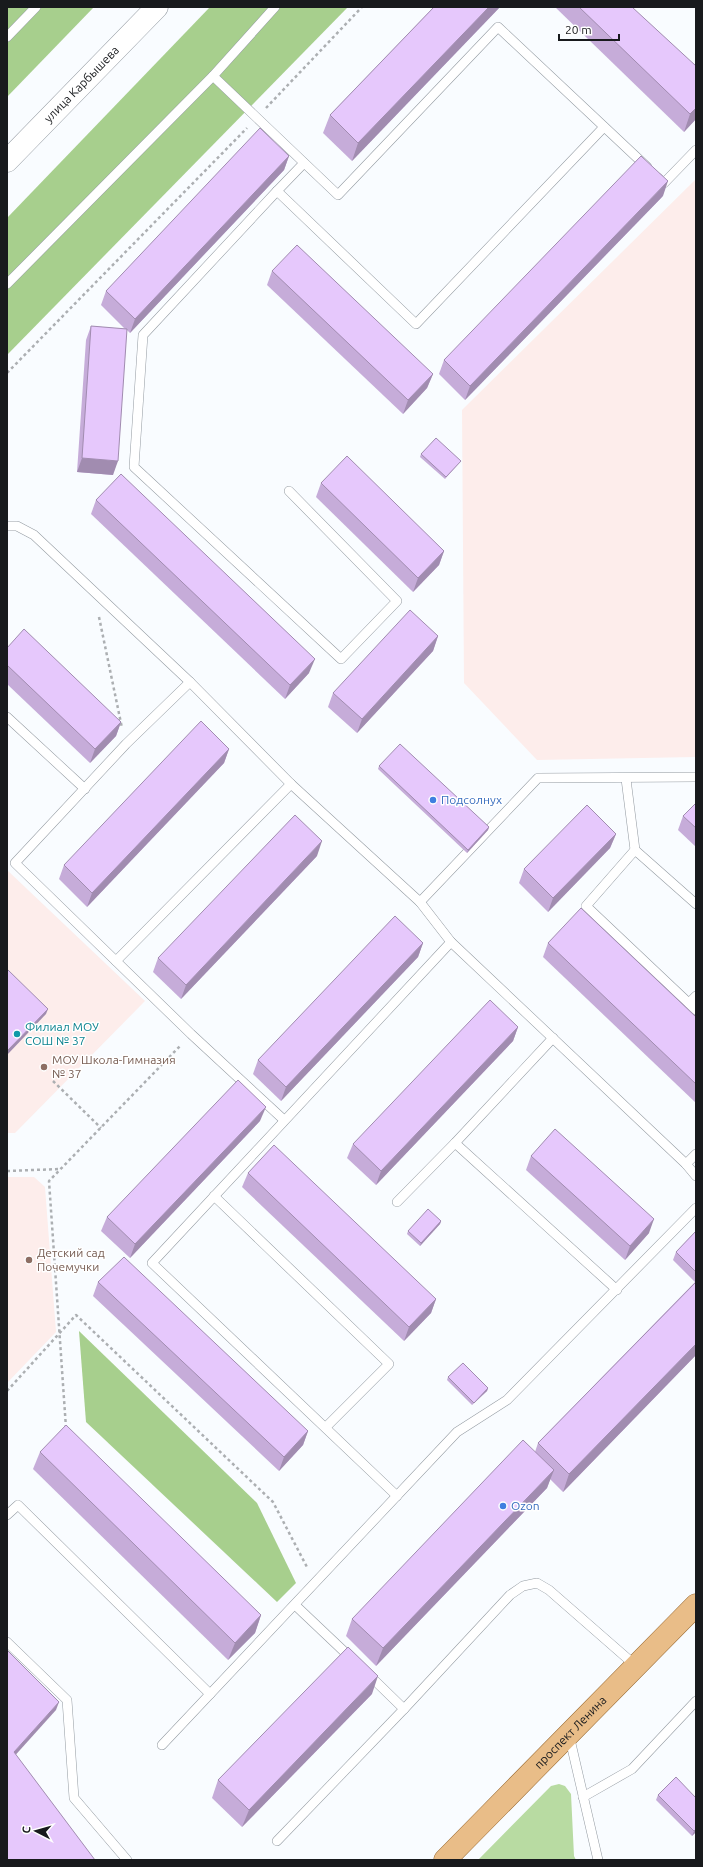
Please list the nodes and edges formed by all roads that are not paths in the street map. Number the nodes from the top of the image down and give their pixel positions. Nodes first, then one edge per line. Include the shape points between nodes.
1 (36, 7) edge
2 (157, 7) edge
3 (275, 7) edge
4 (7, 37) edge
5 (212, 76) junction
6 (604, 127) junction
7 (696, 150) edge
8 (7, 161) edge
9 (304, 163) junction
10 (277, 191) junction
11 (7, 284) edge
12 (289, 491) dead end
13 (7, 526) edge
14 (190, 682) junction
15 (7, 717) edge
16 (696, 778) edge
17 (626, 779) junction
18 (291, 784) junction
19 (85, 790) junction
20 (635, 850) junction
21 (420, 902) junction
22 (696, 904) edge
23 (451, 942) junction
24 (116, 961) junction
25 (696, 996) edge
26 (689, 1003) junction
27 (696, 1010) edge
28 (554, 1038) junction
29 (284, 1120) junction
30 (455, 1143) junction
31 (696, 1154) edge
32 (686, 1164) junction
33 (696, 1176) edge
34 (214, 1196) junction
35 (397, 1202) dead end
36 (696, 1208) edge
37 (617, 1290) junction
38 (326, 1428) junction
39 (397, 1496) junction
40 (7, 1514) edge
41 (295, 1605) junction
42 (696, 1605) edge
43 (7, 1642) edge
44 (636, 1666) junction
45 (210, 1694) junction
46 (696, 1701) edge
47 (404, 1709) junction
48 (569, 1734) junction
49 (162, 1745) dead end
50 (583, 1797) junction
51 (277, 1841) dead end
52 (127, 1860) edge
53 (445, 1860) edge
54 (598, 1860) edge

1 - 4 lane
2 - 8 street, улица Карбышева
3 - 5 lane
5 - 9 lane
5 - 11 lane
6 - 7 lane via 664,183
6 - 9 lane via 498,27 338,195
6 - 10 lane via 416,324
9 - 10 lane
10 - 12 lane via 143,335 134,467 341,659 397,600
13 - 14 lane via 17,526 34,535
14 - 18 lane
14 - 19 lane via 126,744
15 - 19 lane
16 - 17 lane
17 - 20 lane
17 - 21 lane via 538,778
18 - 21 lane
18 - 24 lane
19 - 24 lane via 15,863
20 - 22 lane
20 - 26 lane via 586,906
21 - 23 lane
23 - 28 lane
23 - 29 lane
24 - 29 lane
25 - 26 lane
26 - 27 lane
28 - 30 lane
28 - 32 lane
29 - 34 lane
30 - 35 lane
30 - 37 lane
31 - 32 lane
32 - 33 lane
34 - 38 lane via 152,1263
34 - 38 lane via 389,1364
36 - 37 lane
37 - 39 lane via 507,1400 457,1432
38 - 39 lane
39 - 41 lane
40 - 45 lane via 18,1505
41 - 45 lane
41 - 47 lane
42 - 44 main road, проспект Ленина
43 - 52 lane via 67,1700 74,1798
44 - 47 lane via 549,1590 537,1583 522,1586 510,1594
44 - 48 main road, проспект Ленина
45 - 49 lane
46 - 50 lane via 632,1769
47 - 51 lane
48 - 50 lane
48 - 53 main road, проспект Ленина
50 - 54 lane

